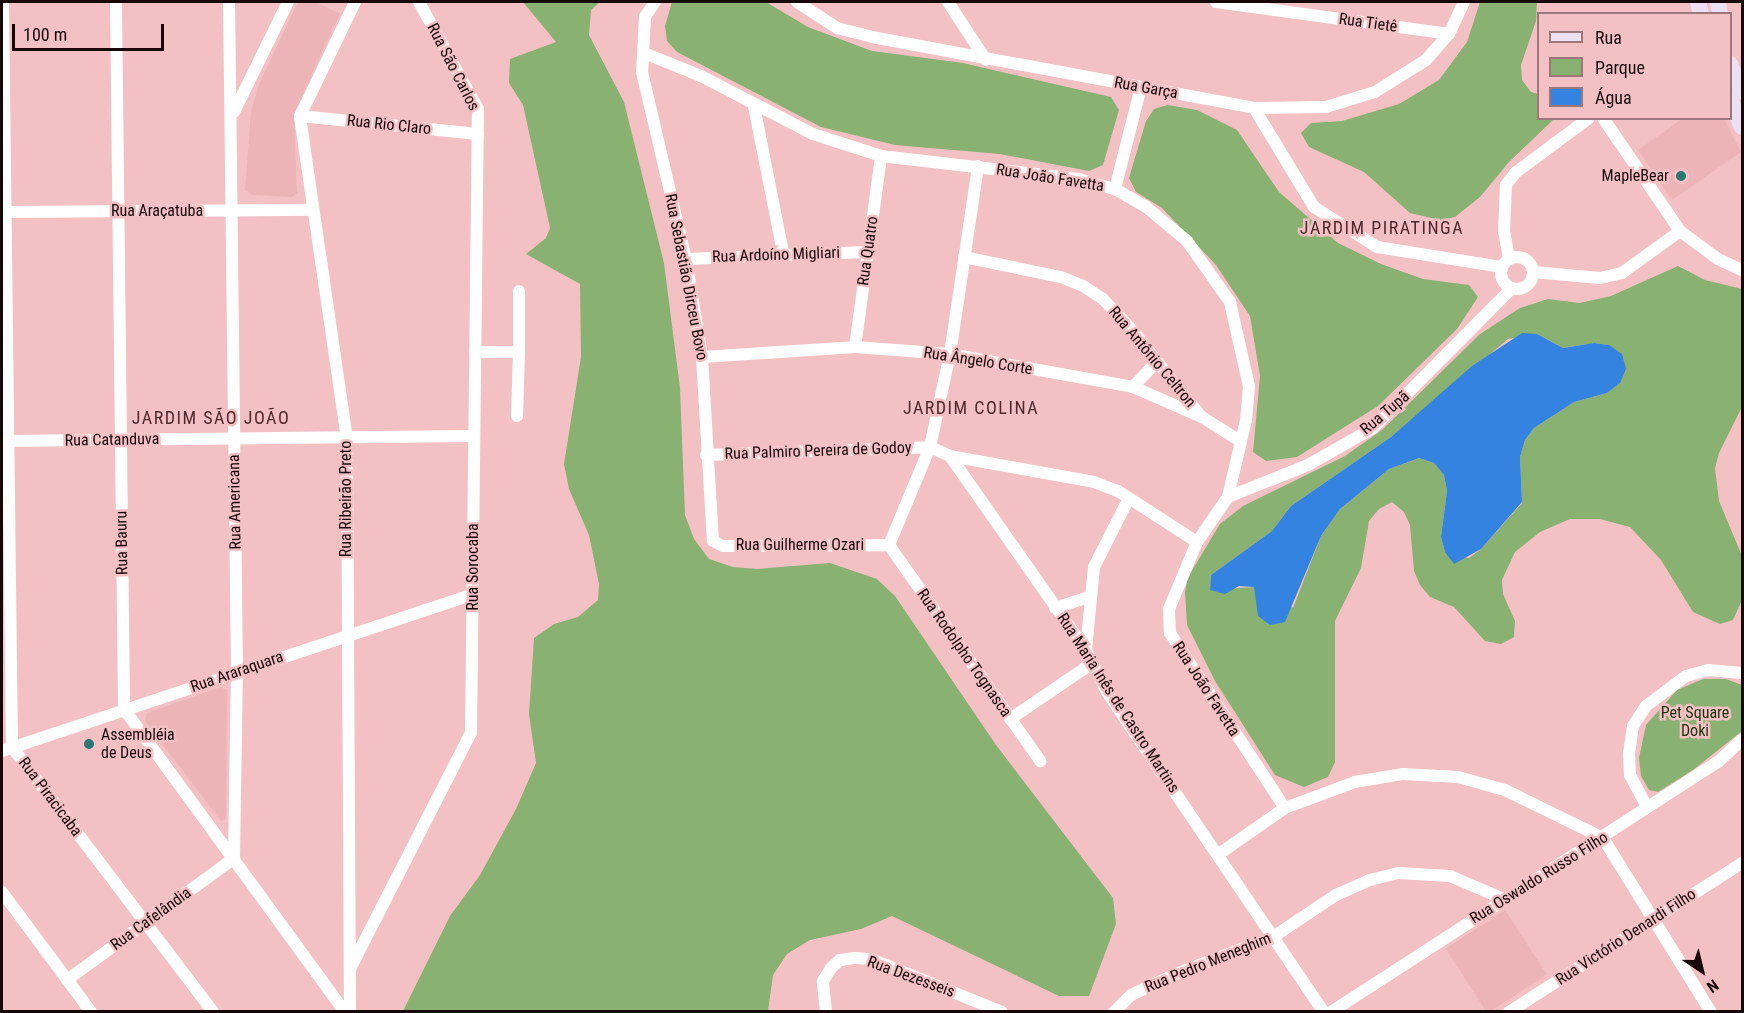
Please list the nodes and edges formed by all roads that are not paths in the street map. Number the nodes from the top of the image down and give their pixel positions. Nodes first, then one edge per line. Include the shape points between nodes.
1 (3, 2) edge
2 (116, 2) edge
3 (229, 2) edge
4 (288, 2) edge
5 (355, 2) edge
6 (419, 2) edge
7 (655, 2) edge
8 (797, 2) edge
9 (948, 2) edge
10 (1216, 2) edge
11 (1464, 2) edge
12 (1449, 34) junction
13 (644, 53) junction
14 (986, 60) junction
15 (1732, 66) edge
16 (1141, 87) junction
17 (1743, 92) edge
18 (1732, 100) edge
19 (754, 106) junction
20 (1254, 108) junction
21 (232, 116) junction
22 (300, 116) junction
23 (1586, 120) edge
24 (1604, 120) edge
25 (1743, 127) edge
26 (478, 134) junction
27 (881, 156) junction
28 (978, 166) junction
29 (1115, 189) junction
30 (231, 210) junction
31 (313, 210) junction
32 (118, 211) junction
33 (3, 212) edge
34 (1680, 231) junction
35 (867, 252) junction
36 (783, 253) junction
37 (964, 257) junction
38 (686, 259) junction
39 (1505, 263) junction
40 (1743, 270) edge
41 (1533, 272) junction
42 (1512, 288) junction
43 (519, 291) dead end
44 (855, 347) junction
45 (475, 352) junction
46 (519, 352) junction
47 (950, 354) junction
48 (702, 357) junction
49 (1157, 361) junction
50 (1133, 387) junction
51 (517, 416) dead end
52 (1202, 417) junction
53 (474, 436) junction
54 (234, 438) junction
55 (121, 440) junction
56 (347, 440) junction
57 (4, 441) edge
58 (1240, 441) junction
59 (930, 447) junction
60 (706, 455) junction
61 (950, 456) junction
62 (1228, 497) junction
63 (1129, 498) junction
64 (713, 541) joint
65 (1197, 542) junction
66 (889, 545) junction
67 (472, 594) junction
68 (1089, 597) junction
69 (1055, 608) junction
70 (347, 634) junction
71 (1086, 650) junction
72 (1092, 664) junction
73 (1743, 673) edge
74 (237, 674) junction
75 (124, 709) junction
76 (1010, 719) junction
77 (1743, 740) edge
78 (7, 749) edge
79 (1040, 761) dead end
80 (1647, 807) junction
81 (1285, 808) junction
82 (1603, 838) junction
83 (1220, 854) junction
84 (234, 858) junction
85 (1743, 863) edge
86 (2, 892) edge
87 (1504, 899) junction
88 (1652, 919) junction
89 (146, 924) junction
90 (1273, 937) junction
91 (350, 970) junction
92 (68, 980) junction
93 (91, 1011) edge
94 (213, 1011) edge
95 (345, 1011) edge
96 (350, 1011) edge
97 (826, 1011) edge
98 (1002, 1011) edge
99 (1114, 1011) edge
100 (1324, 1011) edge
101 (1331, 1011) edge
102 (1509, 1011) edge
103 (1711, 1011) edge

1 - 33 street, Rua Piracicaba
2 - 32 street, Rua Bauru
3 - 21 street, Rua Americana
4 - 21 street
5 - 22 street
6 - 26 street, Rua São Carlos via 478,109
7 - 13 street, Rua Sebastião Dirceu Bovo via 645,17
8 - 14 street, Rua Garça via 837,28
9 - 14 street
10 - 12 street, Rua Tietê
11 - 12 street, Rua Garça
12 - 20 street, Rua Garça via 1426,60 1375,92 1326,106
13 - 19 street, Rua João Favetta via 701,76
13 - 38 street, Rua Sebastião Dirceu Bovo via 642,72
14 - 16 street, Rua Garça
15 - 17 street
16 - 20 street, Rua Garça
16 - 29 street
18 - 25 street
19 - 27 street, Rua João Favetta via 813,134
19 - 36 street
20 - 39 street via 1314,207 1377,246
21 - 30 street, Rua Americana
22 - 26 street, Rua Rio Claro
22 - 31 street, Rua Ribeirão Preto
23 - 39 street via 1515,173 1506,185
24 - 34 street
26 - 45 street, Rua Sorocaba
27 - 28 street, Rua João Favetta
27 - 35 street, Rua Quatro
28 - 29 street, Rua João Favetta via 1079,179
28 - 37 street, Rua Palmiro Pereira de Godoy
29 - 58 street, Rua João Favetta via 1146,206 1186,241 1230,302 1249,386
30 - 31 street, Rua Araçatuba
30 - 32 street, Rua Araçatuba
30 - 54 street, Rua Americana
31 - 56 street, Rua Ribeirão Preto
32 - 33 street, Rua Araçatuba
32 - 55 street, Rua Bauru
33 - 57 street, Rua Piracicaba
34 - 40 street via 1718,259
34 - 41 street via 1622,273 1600,278
35 - 36 street, Rua Ardoíno Migliari
35 - 44 street, Rua Quatro
36 - 38 street, Rua Ardoíno Migliari
37 - 47 street, Rua Palmiro Pereira de Godoy
37 - 49 street, Rua Antônio Celtron via 1060,277 1083,286 1103,299
38 - 48 street, Rua Sebastião Dirceu Bovo
39 - 41 street via 1524,259
39 - 42 street via 1501,277
41 - 42 street via 1527,285
42 - 62 street, Rua Tupã via 1373,428 1308,465
43 - 46 street
44 - 47 street, Rua Ângelo Corte
44 - 48 street, Rua Ângelo Corte
45 - 46 street
45 - 53 street, Rua Sorocaba
46 - 51 street
47 - 50 street, Rua Ângelo Corte
47 - 59 street, Rua Palmiro Pereira de Godoy
48 - 60 street, Rua Sebastião Dirceu Bovo
49 - 50 street
49 - 52 street, Rua Antônio Celtron
50 - 52 street, Rua Ângelo Corte
52 - 58 street, Rua Ângelo Corte
53 - 56 street, Rua Catanduva
53 - 67 street, Rua Sorocaba
54 - 55 street, Rua Catanduva
54 - 56 street, Rua Catanduva
54 - 74 street, Rua Americana
55 - 57 street, Rua Catanduva
55 - 75 street, Rua Bauru
56 - 70 street, Rua Ribeirão Preto
57 - 78 street, Rua Piracicaba
58 - 62 street, Rua João Favetta
59 - 60 street, Rua Palmiro Pereira de Godoy
59 - 61 street, Rua Palmiro Pereira de Godoy
59 - 66 street
60 - 64 street, Rua Sebastião Dirceu Bovo
61 - 63 street, Rua Palmiro Pereira de Godoy via 1094,482
61 - 69 street, Rua Maria Inês de Castro Martins
62 - 65 street, Rua João Favetta
63 - 65 street, Rua Palmiro Pereira de Godoy
63 - 68 street via 1101,549
64 - 66 street, Rua Guilherme Ozari via 723,546
65 - 81 street, Rua João Favetta via 1169,609 1170,633
66 - 76 street, Rua Rodolpho Tognasca
67 - 70 street, Rua Araraquara
67 - 91 street, Rua Sorocaba via 471,733
68 - 69 street
68 - 71 street
69 - 71 street, Rua Maria Inês de Castro Martins
70 - 74 street, Rua Araraquara
70 - 91 street, Rua Ribeirão Preto
71 - 72 street, Rua Maria Inês de Castro Martins
72 - 76 street
72 - 83 street, Rua Maria Inês de Castro Martins
73 - 80 street via 1708,670 1686,676 1646,706 1633,726 1629,754 1630,775
74 - 75 street, Rua Araraquara
74 - 84 street, Rua Americana
75 - 78 street, Rua Araraquara
75 - 84 street
76 - 79 street, Rua Rodolpho Tognasca
77 - 80 street, Rua Oswaldo Russo Filho via 1718,762
78 - 89 street, Rua Piracicaba
80 - 82 street, Rua Oswaldo Russo Filho
81 - 82 street via 1355,782 1403,774 1458,777 1505,790
81 - 83 street
82 - 87 street, Rua Oswaldo Russo Filho
82 - 88 street
83 - 90 street, Rua Maria Inês de Castro Martins
84 - 89 street, Rua Cafelândia
84 - 95 street
85 - 88 street, Rua Victório Denardi Filho
86 - 92 street
87 - 90 street, Rua Pedro Meneghim via 1450,876 1398,873 1336,895
87 - 101 street, Rua Oswaldo Russo Filho
88 - 102 street, Rua Victório Denardi Filho
88 - 103 street
89 - 92 street, Rua Cafelândia
89 - 94 street, Rua Piracicaba
90 - 99 street, Rua Pedro Meneghim via 1178,973 1131,995
90 - 100 street, Rua Maria Inês de Castro Martins
91 - 96 street, Rua Ribeirão Preto
92 - 93 street
97 - 98 street, Rua Dezesseis via 823,981 840,960 855,958 871,959

